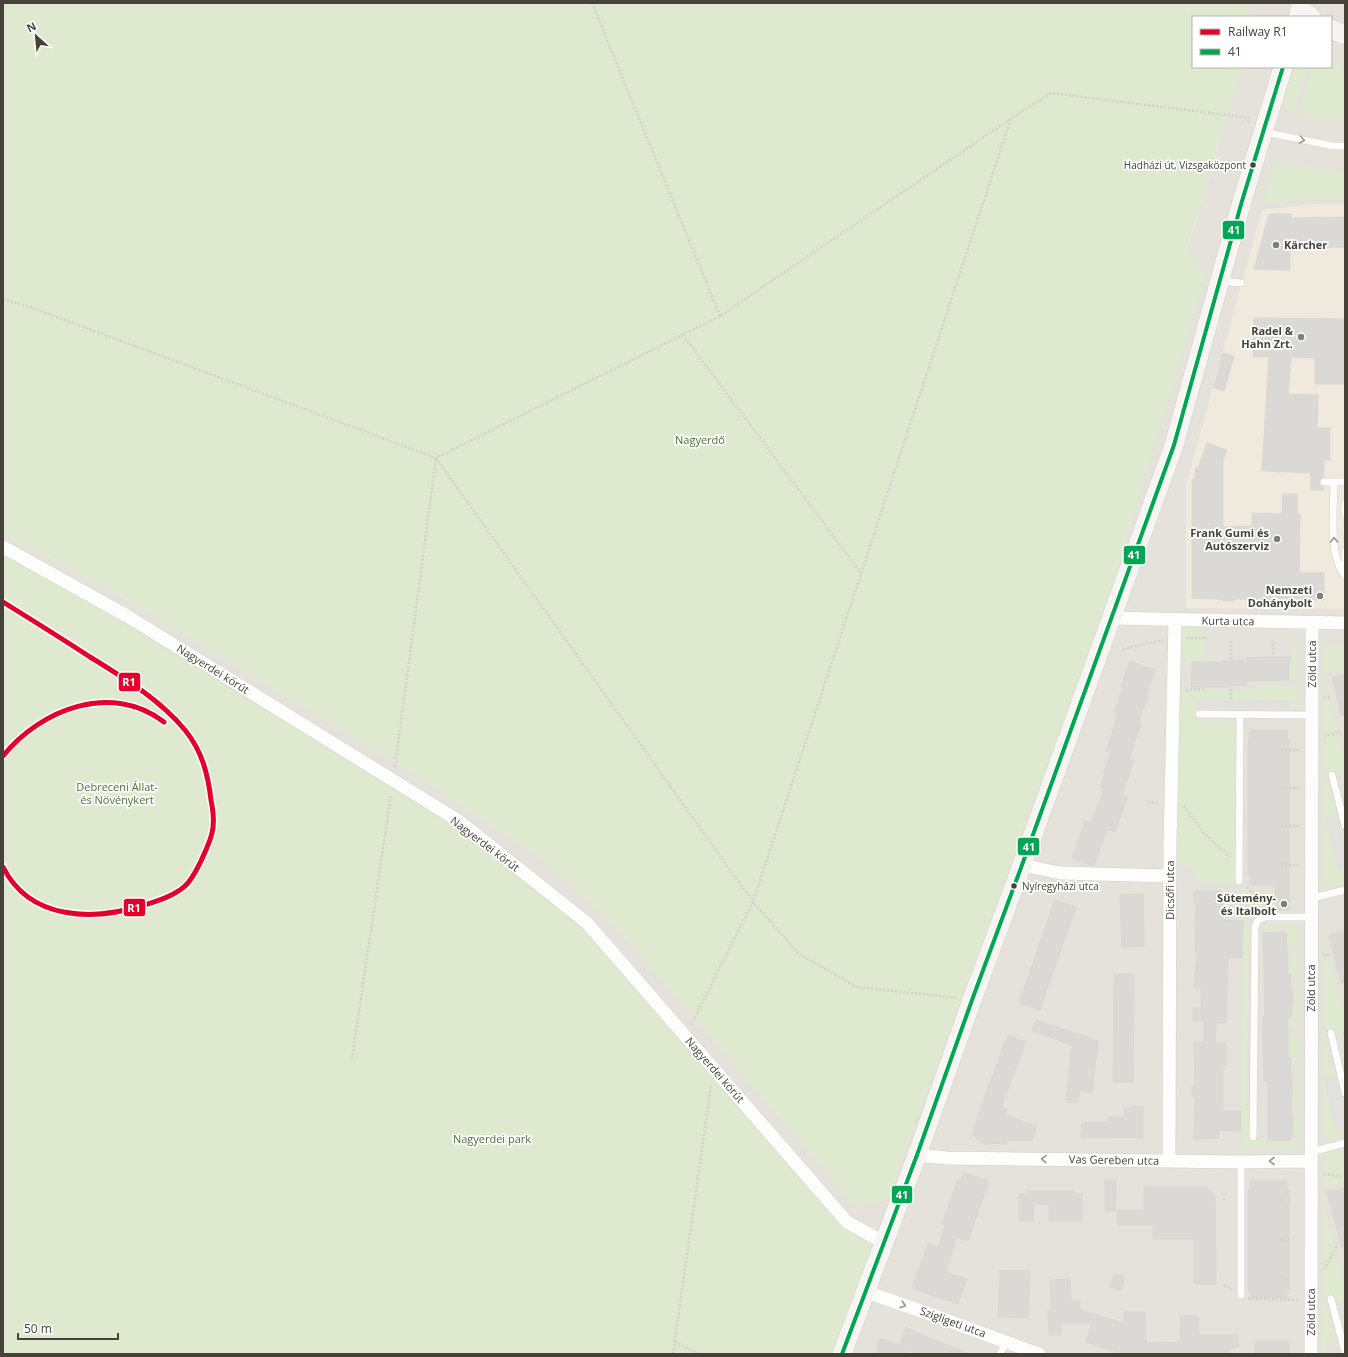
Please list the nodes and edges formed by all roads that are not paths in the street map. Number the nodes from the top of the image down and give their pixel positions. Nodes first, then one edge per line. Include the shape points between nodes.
1 (1332, 30) edge
2 (1345, 35) edge
3 (1283, 68) edge
4 (1256, 129) junction
5 (1345, 146) edge
6 (1220, 281) junction
7 (1241, 283) dead end
8 (1324, 482) dead end
9 (1334, 482) junction
10 (1345, 482) edge
11 (1345, 503) edge
12 (1345, 514) edge
13 (3, 547) edge
14 (1345, 551) edge
15 (1345, 576) edge
16 (1111, 618) junction
17 (1175, 619) junction
18 (1312, 623) junction
19 (1345, 623) edge
20 (1199, 714) dead end
21 (1240, 715) junction
22 (1312, 715) junction
23 (1332, 775) dead end
24 (1345, 826) edge
25 (1022, 865) junction
26 (1170, 876) junction
27 (1239, 881) dead end
28 (1345, 890) edge
29 (1312, 898) junction
30 (1312, 917) junction
31 (1331, 1033) dead end
32 (1345, 1093) edge
33 (1253, 1137) dead end
34 (1345, 1143) edge
35 (917, 1155) junction
36 (1311, 1156) junction
37 (1169, 1161) junction
38 (1241, 1162) junction
39 (883, 1242) junction
40 (866, 1292) junction
41 (1241, 1295) road end
42 (1331, 1299) dead end
43 (1006, 1342) junction
44 (1345, 1352) edge
45 (842, 1354) edge
46 (1000, 1354) edge
47 (1039, 1354) edge
48 (1311, 1354) edge

1 - 2 street
3 - 4 street
4 -> 5 lane via 1333,146
4 - 6 street via 1242,201
6 - 7 lane
6 - 16 street via 1174,445
8 - 9 lane
9 - 10 lane
15 -> 9 lane via 1334,547
11 - 12 lane
13 - 39 street, Nagyerdei körút via 127,616 459,822 587,923 847,1222
14 - 15 lane
16 - 17 street, Kurta utca
16 - 25 street
17 - 18 street, Kurta utca
17 - 26 street, Dicsőfi utca
18 - 19 street, Kurta utca
18 - 22 street, Zöld utca
20 - 21 lane
21 - 22 lane
21 - 27 lane
22 - 29 street, Zöld utca
23 - 24 lane
25 - 26 street via 1060,873
25 - 35 street
26 - 37 street, Dicsőfi utca
28 - 29 lane
29 - 30 street, Zöld utca
30 - 33 lane via 1266,917 1258,920 1255,927
30 - 36 street, Zöld utca
31 - 32 lane
34 - 36 lane
37 -> 35 street, Vas Gereben utca via 947,1158
35 - 39 street
36 -> 38 street, Vas Gereben utca
36 - 48 street, Zöld utca
37 - 38 street, Vas Gereben utca
38 - 41 lane
39 - 40 street
40 -> 43 street, Szigligeti utca
40 - 45 street
42 - 44 lane
43 - 46 lane
43 - 47 street, Szigligeti utca

